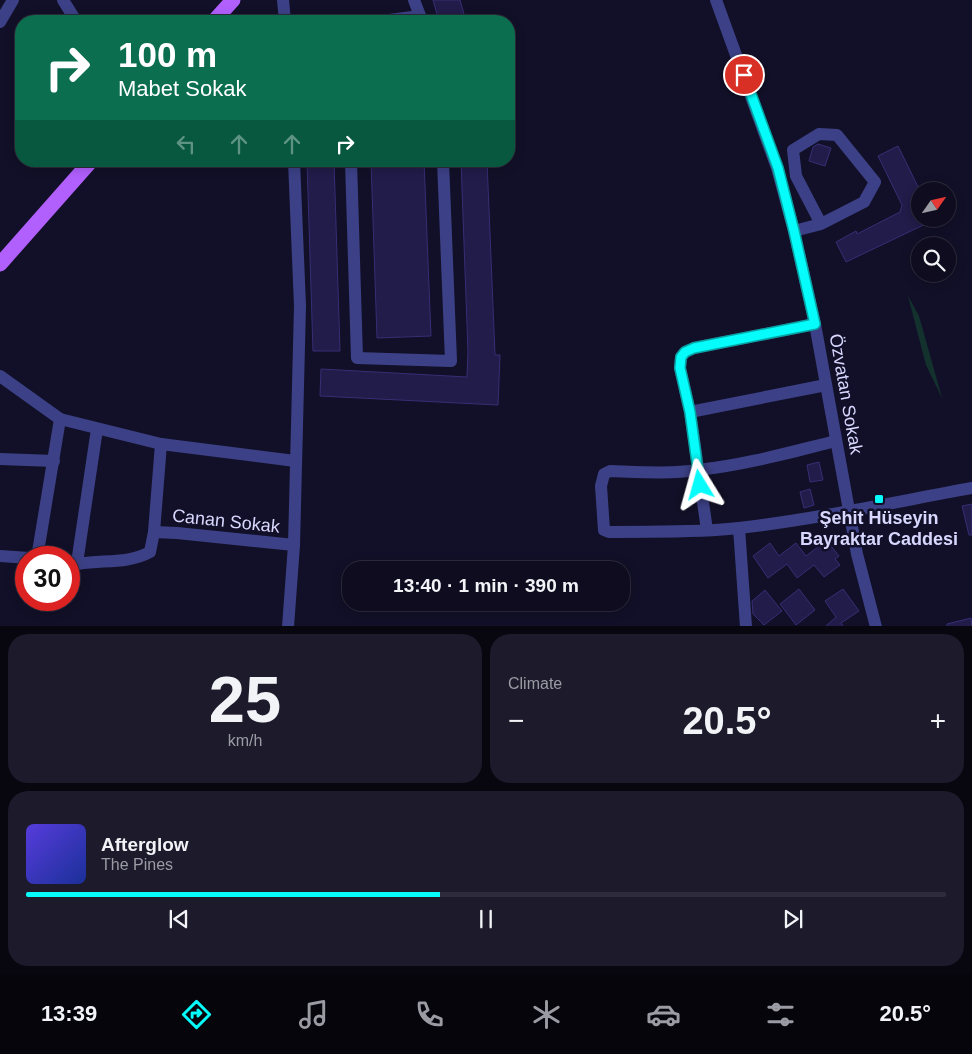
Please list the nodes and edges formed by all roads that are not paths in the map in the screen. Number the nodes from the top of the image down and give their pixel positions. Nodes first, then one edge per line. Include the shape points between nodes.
1 (14, 0) edge
2 (52, 0) edge
3 (63, 0) edge
4 (233, 0) edge
5 (282, 0) edge
6 (414, 0) edge
7 (716, 0) edge
8 (70, 15) edge
9 (72, 15) edge
10 (219, 15) edge
11 (284, 15) edge
12 (420, 15) edge
13 (0, 22) edge
14 (87, 167) edge
15 (294, 167) edge
16 (351, 167) edge
17 (443, 167) edge
18 (821, 224) junction
19 (794, 231) junction
20 (0, 264) edge
21 (815, 324) junction
22 (0, 376) edge
23 (826, 385) junction
24 (690, 412) junction
25 (60, 419) junction
26 (97, 429) junction
27 (836, 441) junction
28 (161, 444) junction
29 (0, 460) edge
30 (54, 461) junction
31 (295, 461) junction
32 (697, 470) junction
33 (972, 488) edge
34 (850, 511) junction
35 (739, 528) junction
36 (707, 530) junction
37 (154, 532) junction
38 (39, 546) edge
39 (76, 546) edge
40 (294, 546) junction
41 (0, 556) edge
42 (15, 557) edge
43 (80, 564) edge
44 (288, 626) edge
45 (746, 626) edge
46 (876, 626) edge

1 - 13 street
2 - 8 street
3 - 9 street
4 - 10 main road
5 - 11 street
6 - 12 street
7 - 19 street, Özvatan Sokak via 778,168
14 - 20 main road
15 - 31 street via 300,306
16 - 17 street via 357,358 451,361
18 - 18 street via 796,176 793,150 820,134 837,135 875,182 864,202
18 - 19 street
19 - 21 street, Özvatan Sokak
21 - 23 street, Özvatan Sokak
21 - 24 street via 685,352 680,368
22 - 25 street
23 - 24 street
23 - 27 street, Özvatan Sokak
24 - 32 street
25 - 26 street
25 - 30 street
26 - 28 street
26 - 39 street
27 - 32 street
27 - 34 street, Özvatan Sokak
28 - 31 street
28 - 37 street
29 - 30 street
30 - 38 street
31 - 40 street
32 - 36 street
32 - 36 street via 664,473 610,471 604,474 601,486 604,530
33 - 34 street
34 - 35 street
34 - 46 street, Özvatan Sokak via 857,554
35 - 36 street
35 - 45 street
37 - 40 street, Canan Sokak
37 - 43 street via 150,552 138,558
40 - 44 street
41 - 42 street

